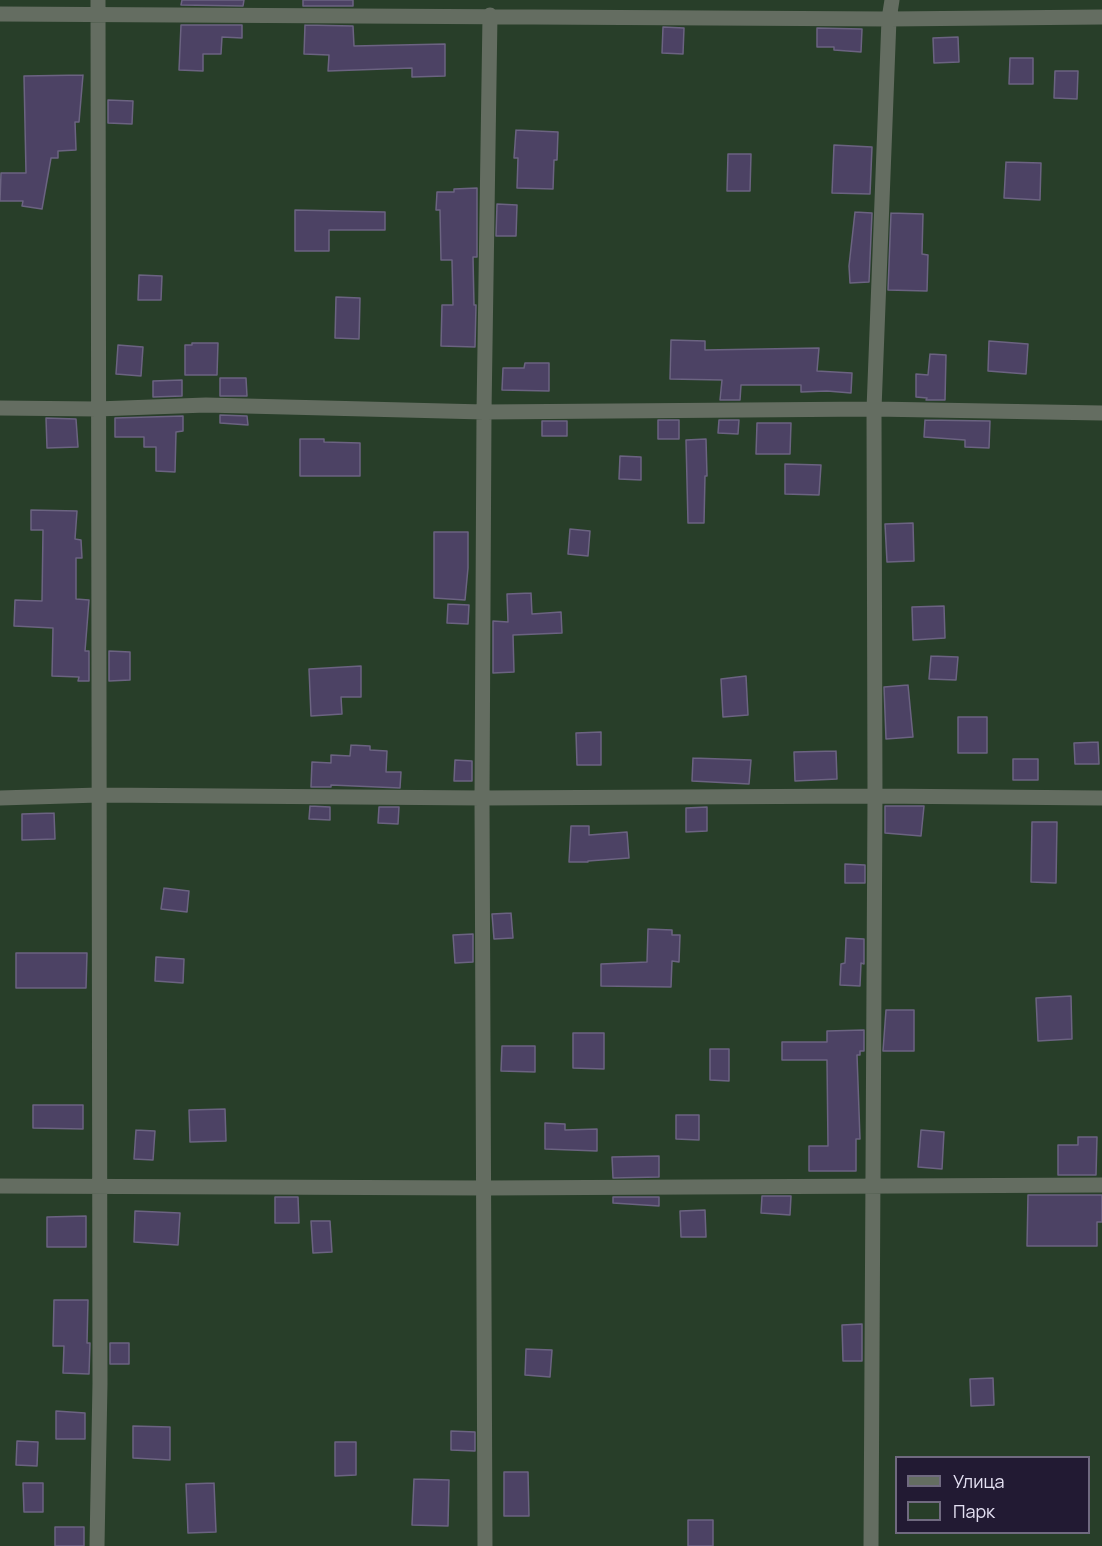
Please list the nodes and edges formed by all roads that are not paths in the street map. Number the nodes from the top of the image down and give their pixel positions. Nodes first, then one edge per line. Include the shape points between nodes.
1 (892, 0) edge
2 (98, 8) edge
3 (0, 14) edge
4 (490, 15) junction
5 (1102, 16) edge
6 (889, 19) junction
7 (0, 408) edge
8 (97, 409) junction
9 (874, 409) junction
10 (484, 412) junction
11 (1102, 412) edge
12 (99, 795) junction
13 (875, 796) junction
14 (0, 798) edge
15 (482, 798) junction
16 (1102, 798) edge
17 (0, 1185) edge
18 (1102, 1185) edge
19 (99, 1186) junction
20 (873, 1186) junction
21 (485, 1188) junction
22 (96, 1546) edge
23 (485, 1546) edge
24 (871, 1546) edge

1 - 6 lane
2 - 3 lane
2 - 4 lane
2 - 8 lane
4 - 6 lane
4 - 10 lane
5 - 6 lane
6 - 9 lane
7 - 8 lane
8 - 10 lane via 206,405
8 - 12 lane
9 - 10 lane
9 - 11 lane
9 - 13 lane
10 - 15 lane
12 - 14 lane
12 - 15 lane
12 - 19 lane
13 - 15 lane
13 - 16 lane
13 - 20 lane
15 - 21 lane
17 - 19 lane
18 - 20 lane
19 - 21 lane
19 - 22 lane
20 - 21 lane
20 - 24 lane
21 - 23 lane

